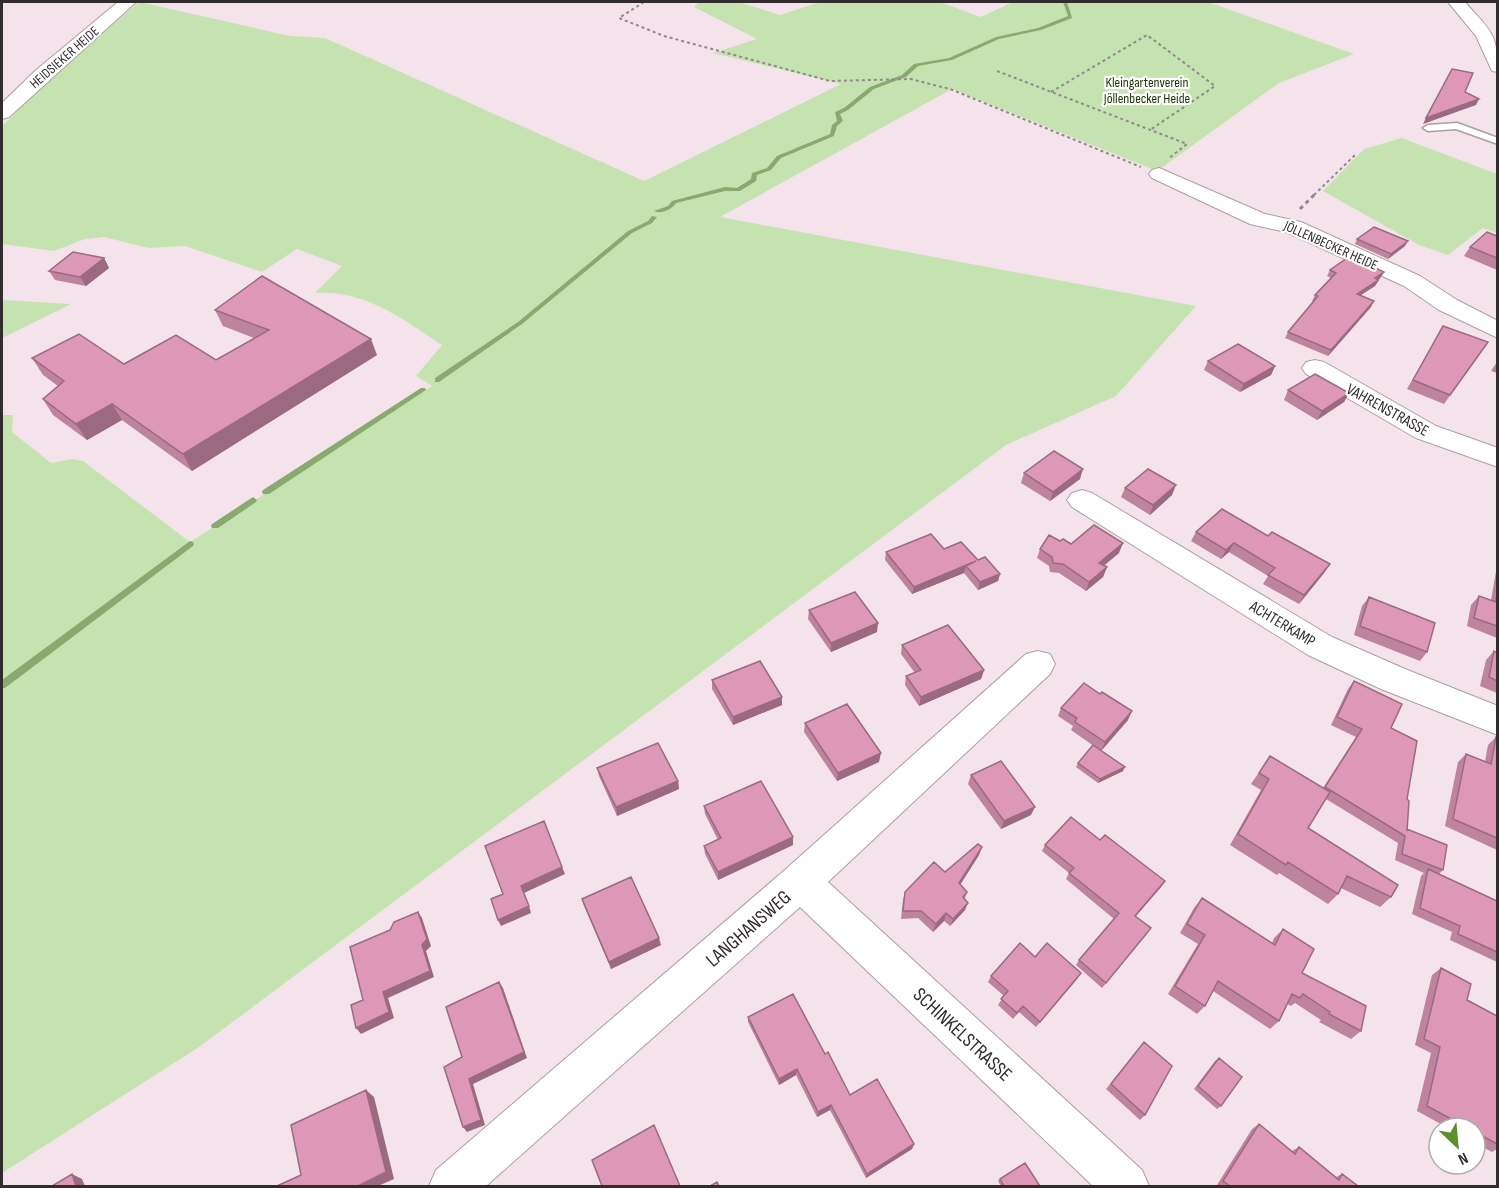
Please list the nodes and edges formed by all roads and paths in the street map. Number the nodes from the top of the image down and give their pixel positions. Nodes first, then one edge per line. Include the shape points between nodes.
1 (128, 2) edge
2 (644, 2) edge
3 (1456, 2) edge
4 (1497, 67) edge
5 (997, 71) dead end
6 (1051, 92) junction
7 (2, 113) edge
8 (1428, 128) edge
9 (1150, 130) junction
10 (1497, 141) edge
11 (1355, 155) dead end
12 (1155, 173) junction
13 (1282, 224) junction
14 (1497, 331) edge
15 (1315, 368) dead end
16 (1497, 458) edge
17 (1082, 500) dead end
18 (1038, 664) dead end
19 (1497, 721) edge
20 (800, 882) junction
21 (452, 1186) edge
22 (1126, 1186) edge

1 - 7 street, HEIDSIEKER HEIDE
2 - 12 path via 619,18 664,36 830,81 911,79 950,89
3 - 4 street via 1484,35
5 - 6 path
6 - 9 path
6 - 9 path via 1147,35 1215,86
8 - 10 lane via 1457,126
9 - 12 path via 1187,144
11 - 13 path
12 - 13 street, JÖLLENBECKER HEIDE via 1258,219
13 - 14 street, JÖLLENBECKER HEIDE via 1412,281
15 - 16 street, VAHRENSTRASSE via 1425,432
17 - 19 street, ACHTERKAMP via 1320,646
18 - 20 street, LANGHANSWEG
20 - 21 street, LANGHANSWEG
20 - 22 street, SCHINKELSTRASSE

